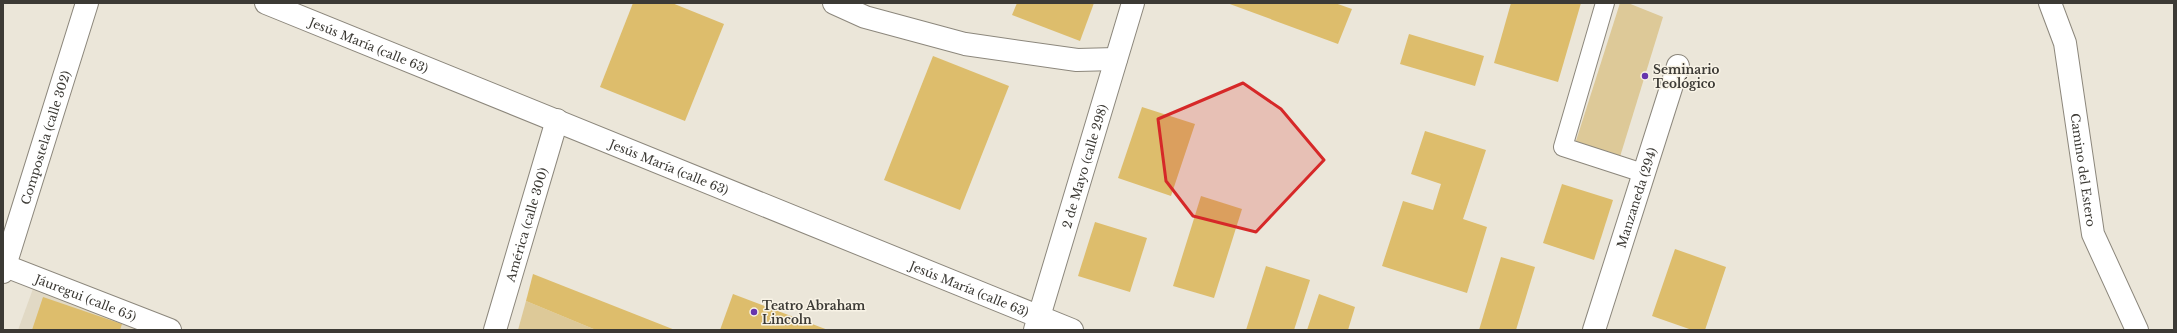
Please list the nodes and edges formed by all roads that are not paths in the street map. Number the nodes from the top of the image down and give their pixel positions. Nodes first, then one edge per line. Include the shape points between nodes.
1 (87, 3) edge
2 (266, 3) edge
3 (834, 3) edge
4 (1133, 3) edge
5 (1605, 3) edge
6 (2050, 3) edge
7 (1116, 59) junction
8 (1678, 66) dead end
9 (557, 120) junction
10 (1643, 173) junction
11 (4, 268) edge
12 (1037, 324) edge
13 (170, 330) edge
14 (495, 330) edge
15 (1072, 330) edge
16 (1594, 330) edge
17 (2136, 330) edge

1 - 11 street, Compostela (calle 302)
2 - 9 street, Jesús María (calle 63)
3 - 7 street via 865,17 965,44 1077,60
4 - 7 street, 2 de Mayo (calle 298)
5 - 10 lane via 1563,147
6 - 17 street, Camino del Estero via 2065,43 2093,234
7 - 12 street, 2 de Mayo (calle 298)
8 - 10 street, Manzaneda (294)
9 - 12 street, Jesús María (calle 63)
9 - 14 street, América (calle 300)
10 - 16 street, Manzaneda (294)
11 - 13 street, Jáuregui (calle 65)
12 - 15 street, Jesús María (calle 63)

